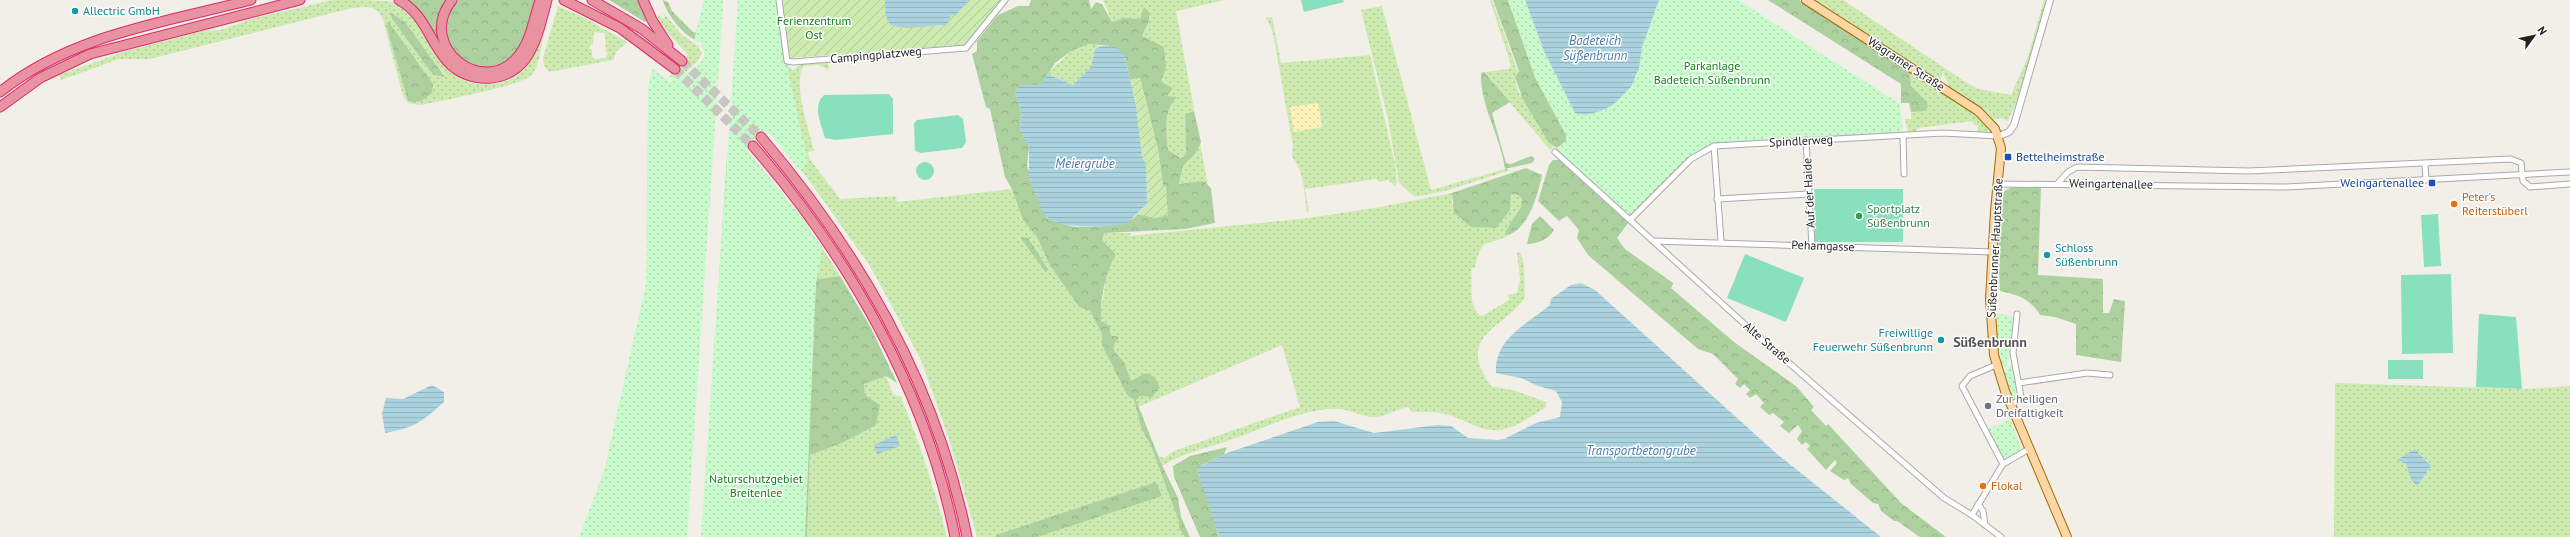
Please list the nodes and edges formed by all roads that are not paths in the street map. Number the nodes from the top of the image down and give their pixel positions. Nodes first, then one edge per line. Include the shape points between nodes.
1 (251, 0) edge
2 (300, 0) edge
3 (399, 0) edge
4 (452, 0) edge
5 (564, 0) edge
6 (592, 0) edge
7 (643, 0) edge
8 (779, 0) edge
9 (1005, 0) edge
10 (1806, 0) edge
11 (2050, 0) edge
12 (545, 1) edge
13 (675, 69) tunnel mouth
14 (0, 92) edge
15 (0, 107) edge
16 (1903, 136) junction
17 (1999, 136) junction
18 (761, 137) tunnel mouth
19 (1806, 140) junction
20 (753, 146) tunnel mouth
21 (1714, 146) junction
22 (1555, 152) dead end
23 (2425, 164) junction
24 (2570, 172) edge
25 (1904, 174) dead end
26 (2523, 176) junction
27 (2426, 180) junction
28 (2058, 183) junction
29 (1998, 184) junction
30 (2570, 184) edge
31 (1808, 194) junction
32 (1717, 198) junction
33 (1630, 220) junction
34 (1653, 241) junction
35 (1721, 241) junction
36 (1812, 246) junction
37 (1993, 252) junction
38 (2017, 314) dead end
39 (1996, 365) junction
40 (2110, 375) dead end
41 (2019, 383) junction
42 (2011, 406) junction
43 (2029, 449) junction
44 (2003, 464) junction
45 (1978, 504) junction
46 (1972, 515) junction
47 (1985, 525) junction
48 (955, 537) edge
49 (967, 537) edge
50 (2001, 537) edge
51 (2067, 537) edge

1 - 14 highway via 78,46 30,70
2 - 15 highway via 90,54 40,78
3 - 12 highway via 423,21 442,55 453,67 466,75 484,79 505,75 524,61 534,41
4 - 12 highway via 442,20 445,44 452,56 463,65 485,72 506,66 520,53
5 - 13 highway via 620,28
6 - 7 highway via 627,19 679,57 652,20
8 - 9 street, Campingplatzweg via 787,61 966,48
10 - 17 main road, Wagramer Straße via 1978,111 1991,122
11 - 17 street via 2014,125 2009,132
16 - 17 street, Spindlerweg via 1943,133
16 - 19 street, Spindlerweg
16 - 25 street
17 - 29 main road, Süßenbrunner Hauptstraße via 2002,148
18 - 49 highway via 814,202 843,245 893,331 936,430
19 - 21 street, Spindlerweg
19 - 31 street, Auf der Haide
20 - 48 highway via 803,207 834,252 882,336 920,420 937,469
21 - 32 street
21 - 33 street, Spindlerweg via 1691,159
22 - 33 street, Alte Straße
23 - 26 street, Weingartenallee via 2511,159 2521,163
23 - 27 street
23 - 28 street, Weingartenallee via 2249,171 2077,167
24 - 26 street, Weingartenallee
26 - 27 street, Weingartenallee
26 - 30 street, Weingartenallee via 2524,183 2530,187
27 - 28 street, Weingartenallee via 2284,187
28 - 29 street, Weingartenallee
29 - 37 main road, Süßenbrunner Hauptstraße
31 - 32 street
31 - 36 street, Auf der Haide
32 - 35 street
33 - 34 street, Alte Straße
34 - 35 street, Pehamgasse
34 - 46 street, Alte Straße via 1944,498
35 - 36 street, Pehamgasse
36 - 37 street, Pehamgasse
37 - 39 main road, Süßenbrunner Hauptstraße via 1990,320
38 - 41 street via 2013,352
39 - 42 main road, Süßenbrunner Hauptstraße
39 - 44 street via 1970,376 1962,386
40 - 41 street via 2087,373
41 - 42 street via 2021,397
42 - 43 main road, Süßenbrunner Hauptstraße
43 - 44 street
43 - 51 main road, Süßenbrunner Hauptstraße
44 - 45 street
45 - 46 street
45 - 47 street via 1983,511
46 - 47 street, Alte Straße
47 - 50 street, Alte Straße

